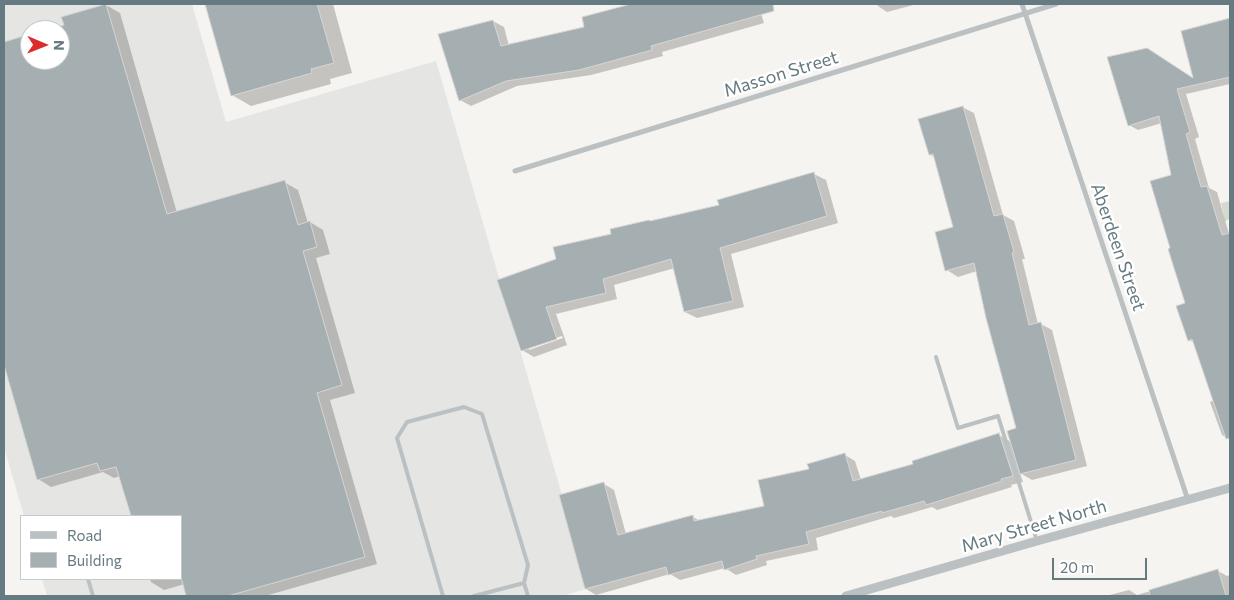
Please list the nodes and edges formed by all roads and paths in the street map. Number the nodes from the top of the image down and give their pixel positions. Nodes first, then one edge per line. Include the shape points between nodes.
1 (1022, 4) edge
2 (1056, 4) edge
3 (1024, 14) junction
4 (514, 171) dead end
5 (936, 357) dead end
6 (1230, 488) edge
7 (1188, 500) junction
8 (1038, 541) junction
9 (88, 580) edge
10 (524, 583) junction
11 (93, 596) edge
12 (442, 596) edge
13 (474, 596) edge
14 (528, 596) edge
15 (846, 596) edge

1 - 3 street, Aberdeen Street
2 - 3 street, Masson Street
3 - 4 street, Masson Street
3 - 7 street, Aberdeen Street
5 - 8 lane via 958,428 998,416
6 - 7 street, Mary Street North
7 - 8 street, Mary Street North
8 - 15 street, Mary Street North
9 - 11 lane
10 - 12 lane via 528,565 482,414 464,407 407,422 397,438
10 - 13 lane
10 - 14 lane

